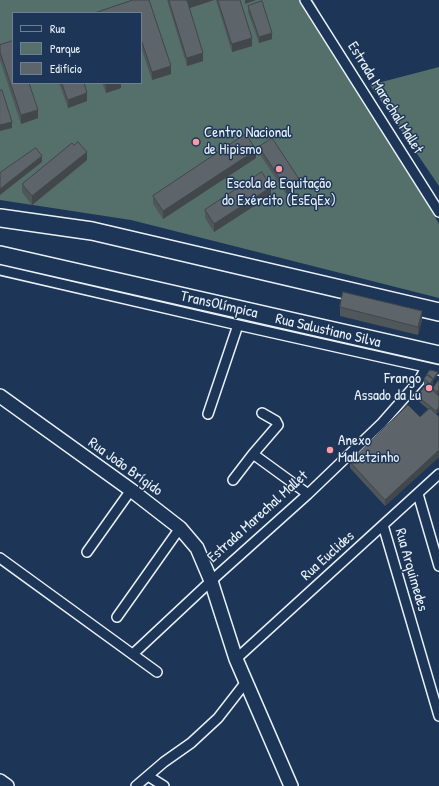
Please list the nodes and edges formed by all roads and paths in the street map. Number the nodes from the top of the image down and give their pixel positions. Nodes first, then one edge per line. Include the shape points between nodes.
1 (305, 0) edge
2 (439, 212) edge
3 (4, 218) edge
4 (0, 255) edge
5 (0, 264) edge
6 (0, 270) edge
7 (220, 306) junction
8 (439, 312) edge
9 (238, 325) junction
10 (439, 355) edge
11 (423, 367) junction
12 (439, 370) edge
13 (0, 396) edge
14 (262, 413) dead end
15 (208, 414) dead end
16 (253, 454) junction
17 (439, 474) edge
18 (233, 480) dead end
19 (131, 490) junction
20 (308, 494) junction
21 (418, 494) junction
22 (383, 525) junction
23 (180, 528) junction
24 (87, 552) dead end
25 (0, 558) edge
26 (439, 566) edge
27 (211, 581) junction
28 (117, 617) dead end
29 (133, 654) junction
30 (236, 659) junction
31 (157, 672) dead end
32 (246, 682) junction
33 (439, 716) edge
34 (148, 776) junction
35 (0, 781) edge
36 (7, 786) edge
37 (136, 786) edge
38 (164, 786) edge
39 (291, 786) edge

1 - 2 street, Estrada Marechal Mallet
3 - 8 highway via 92,232
4 - 7 highway, TransOlímpica
5 - 7 highway via 186,302
6 - 9 street, Rua Salustiano Silva
7 - 10 highway, TransOlímpica
9 - 11 street, Rua Salustiano Silva
9 - 15 street
11 - 12 street, Rua Salustiano Silva
11 - 20 street, Estrada Marechal Mallet via 424,371 419,381 387,417
13 - 19 street, Rua João Brígido
14 - 16 street via 278,425
16 - 18 street
16 - 20 street
17 - 21 street, Rua Euclides
19 - 23 street, Rua João Brígido
19 - 24 street
20 - 27 street, Estrada Marechal Mallet
21 - 22 street, Rua Euclides
21 - 26 street
22 - 30 street, Rua Euclides
22 - 33 street, Rua Arquimedes
23 - 27 street, Rua João Brígido via 197,548
23 - 28 street
25 - 29 street
27 - 29 street
27 - 30 street, Estrada Marechal Mallet
29 - 31 street
30 - 32 street, Estrada Marechal Mallet
32 - 34 street via 218,718 191,743
32 - 39 street, Estrada Marechal Mallet
34 - 37 street
34 - 38 street
35 - 36 street

